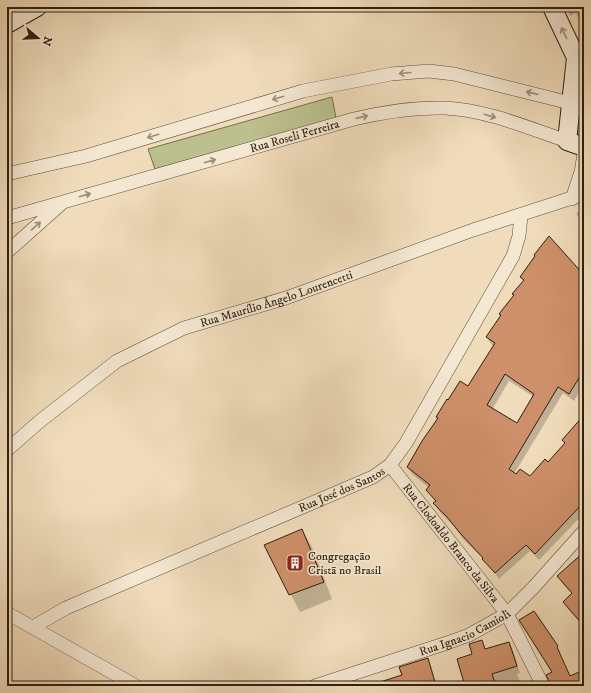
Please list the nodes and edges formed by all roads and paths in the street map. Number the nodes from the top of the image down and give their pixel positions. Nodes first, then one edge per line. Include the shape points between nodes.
1 (37, 7) edge
2 (552, 7) edge
3 (7, 24) edge
4 (576, 58) junction
5 (584, 74) edge
6 (577, 105) edge
7 (566, 141) junction
8 (584, 147) edge
9 (584, 154) edge
10 (7, 174) edge
11 (578, 196) edge
12 (66, 200) junction
13 (521, 216) junction
14 (7, 218) edge
15 (7, 252) edge
16 (7, 450) edge
17 (390, 464) junction
18 (584, 531) edge
19 (7, 613) edge
20 (507, 614) junction
21 (33, 627) junction
22 (136, 686) edge
23 (315, 686) edge
24 (543, 686) edge

1 - 3 street
4 -> 2 street
4 - 5 street
4 - 6 street
6 - 7 street
6 -> 10 street via 454,74 429,71 391,74 303,91 86,156
7 - 8 street, Rua Roseli Ferreira
12 -> 7 street, Rua Roseli Ferreira via 384,112 445,108 481,114
9 - 11 street, Rua Maurílio Ângelo Lourencetti
11 - 13 street, Rua Maurílio Ângelo Lourencetti
12 - 14 street, Rua Roseli Ferreira
15 -> 12 street
13 - 16 street, Rua Maurílio Ângelo Lourencetti via 473,230 286,298 184,328 117,361
13 - 17 street, Rua José dos Santos via 513,256 406,444
17 - 20 street, Rua Clodoaldo Branco da Silva
17 - 21 street, Rua José dos Santos via 373,477 73,605
18 - 20 street, Rua Ignacio Camioli
19 - 21 street
20 - 23 street, Rua Ignacio Camioli via 462,637
20 - 24 street, Rua Clodoaldo Branco da Silva
21 - 22 street

